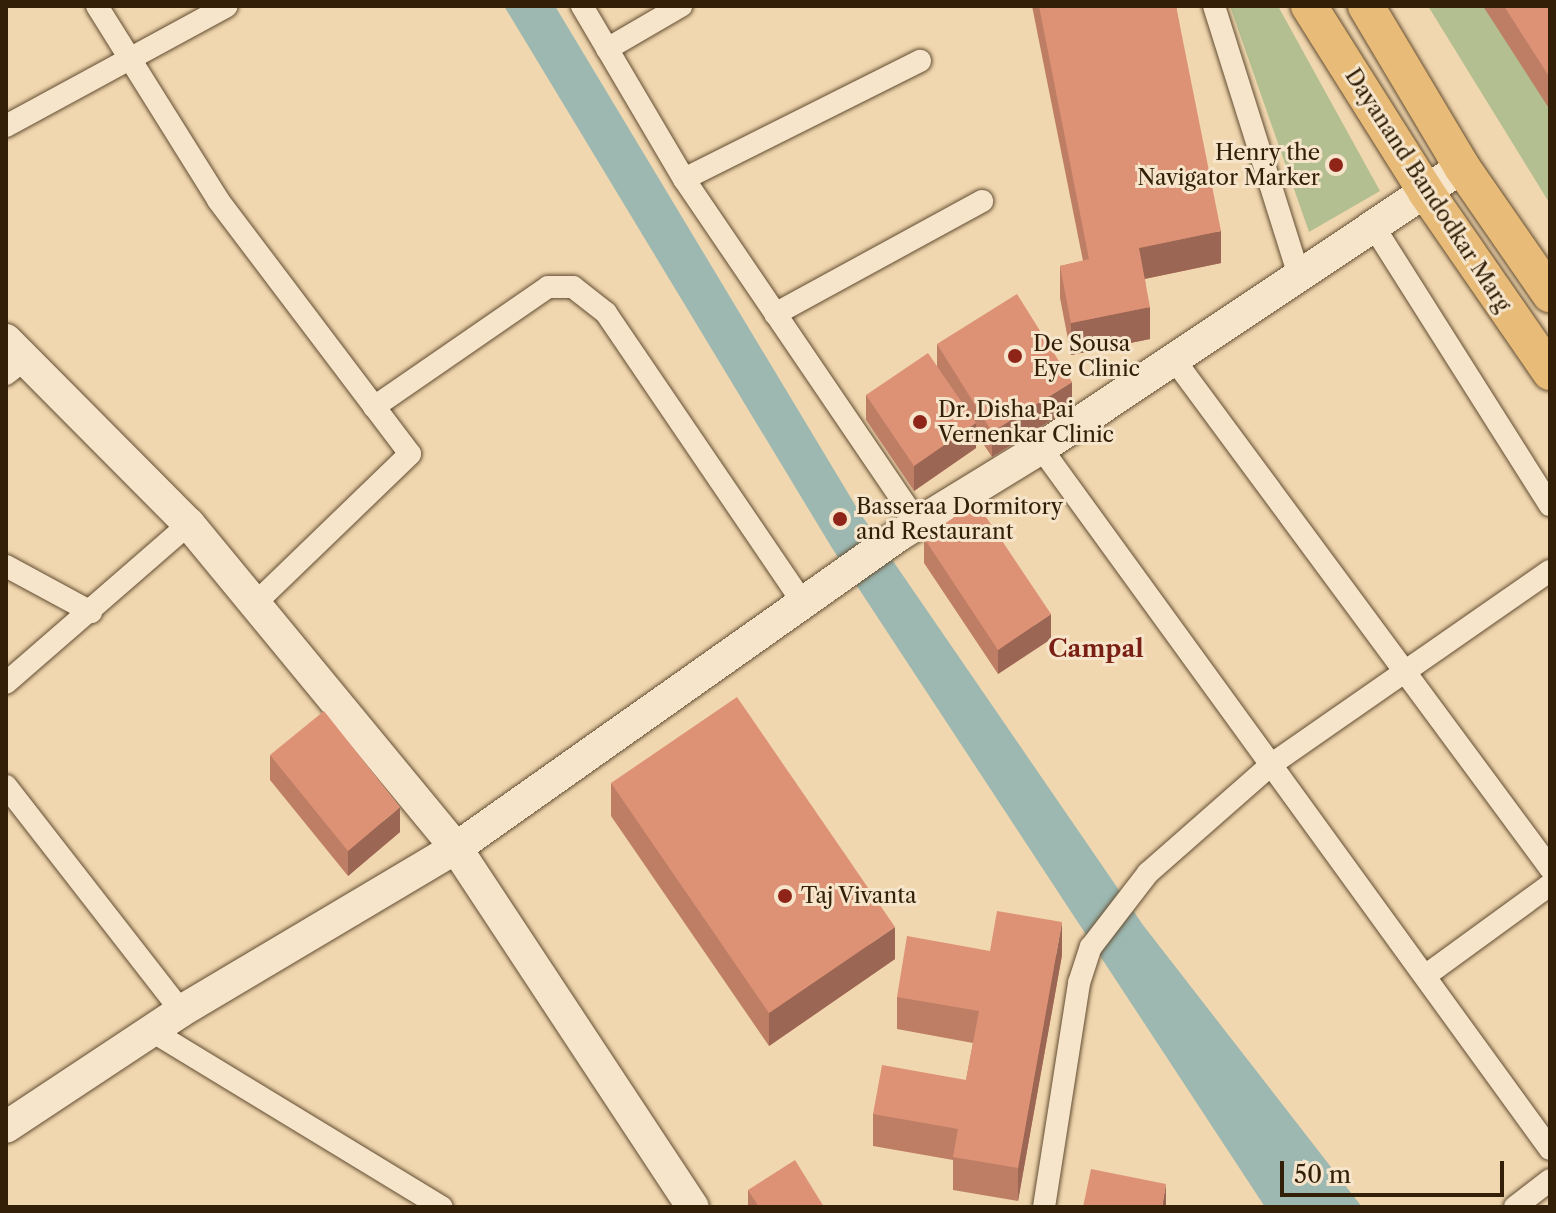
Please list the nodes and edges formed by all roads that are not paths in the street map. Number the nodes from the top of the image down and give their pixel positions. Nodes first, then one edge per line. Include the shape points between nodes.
1 (97, 6) edge
2 (227, 6) edge
3 (582, 6) edge
4 (681, 6) edge
5 (1214, 6) edge
6 (1309, 6) edge
7 (1366, 6) edge
8 (607, 49) junction
9 (130, 59) junction
10 (920, 61) dead end
11 (6, 126) edge
12 (1462, 167) junction
13 (684, 179) junction
14 (1426, 192) junction
15 (982, 201) dead end
16 (1374, 227) junction
17 (1299, 276) junction
18 (1550, 294) edge
19 (775, 314) junction
20 (12, 358) edge
21 (1173, 358) junction
22 (1550, 372) edge
23 (374, 407) junction
24 (1041, 448) junction
25 (1550, 505) edge
26 (189, 524) junction
27 (909, 529) junction
28 (6, 566) edge
29 (1550, 571) edge
30 (814, 596) junction
31 (257, 602) junction
32 (91, 612) junction
33 (1406, 670) junction
34 (6, 683) edge
35 (1272, 764) junction
36 (6, 786) edge
37 (456, 848) junction
38 (1550, 868) edge
39 (1550, 885) edge
40 (1425, 976) junction
41 (181, 1011) junction
42 (152, 1031) junction
43 (6, 1127) edge
44 (1550, 1149) edge
45 (1550, 1180) edge
46 (442, 1207) edge
47 (693, 1207) edge
48 (1044, 1207) edge
49 (1515, 1207) edge

1 - 9 street
2 - 9 street
3 - 8 street
4 - 8 street
5 - 17 street
6 - 14 main road, Dayanand Bandodkar Marg
7 - 12 main road, Dayanand Bandodkar Marg
8 - 13 street
9 - 11 street
9 - 23 street via 218,200
10 - 13 street
12 - 14 main road
12 - 18 main road, Dayanand Bandodkar Marg
13 - 19 street
14 - 16 main road
14 - 22 main road, Dayanand Bandodkar Marg
15 - 19 street
16 - 17 main road
16 - 25 street
17 - 21 main road
19 - 27 street
20 - 26 main road
21 - 24 main road
21 - 33 street
23 - 30 street via 548,287 573,287 606,313
23 - 31 street via 410,454
24 - 27 main road
24 - 35 street
26 - 31 main road
26 - 32 street
27 - 30 main road
28 - 32 street
29 - 33 street
30 - 37 main road
31 - 37 main road
32 - 34 street
33 - 35 street
33 - 38 street
35 - 40 street
35 - 48 street via 1148,873 1091,947 1079,983
36 - 41 street
37 - 41 main road
37 - 47 main road
39 - 40 street
40 - 44 street
41 - 42 main road
42 - 43 main road
42 - 46 street
45 - 49 street

